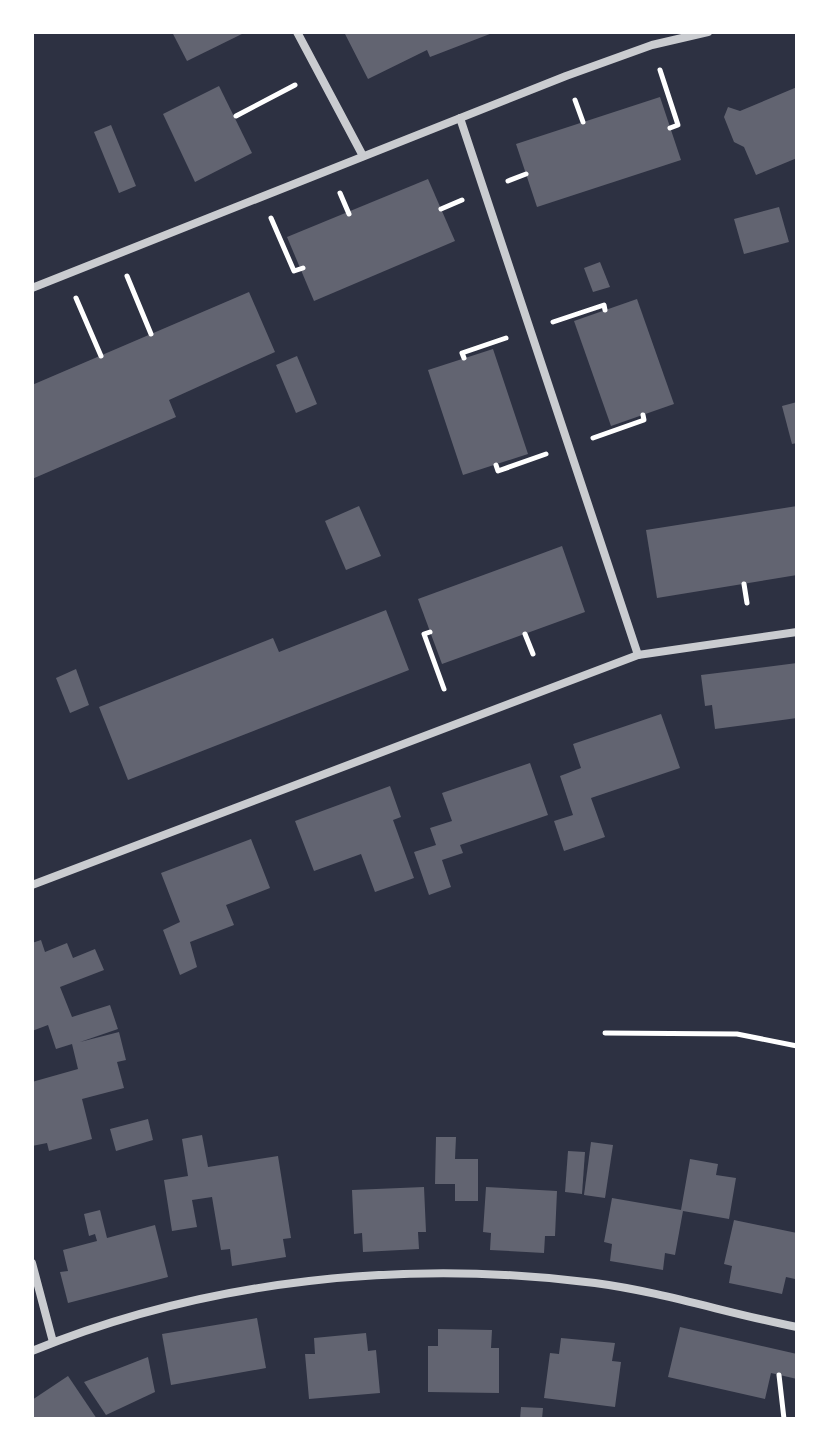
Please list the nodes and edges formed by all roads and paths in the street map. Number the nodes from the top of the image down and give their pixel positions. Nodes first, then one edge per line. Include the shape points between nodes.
1 (297, 32) edge
2 (708, 32) edge
3 (652, 45) junction
4 (318, 72) junction
5 (236, 116) dead end
6 (460, 118) junction
7 (670, 128) dead end
8 (363, 156) junction
9 (262, 196) junction
10 (118, 254) junction
11 (303, 268) dead end
12 (65, 274) junction
13 (32, 288) edge
14 (605, 310) dead end
15 (531, 330) junction
16 (151, 334) dead end
17 (101, 356) dead end
18 (464, 358) dead end
19 (643, 415) dead end
20 (569, 447) junction
21 (496, 465) dead end
22 (744, 584) dead end
23 (747, 603) dead end
24 (430, 632) dead end
25 (797, 632) edge
26 (525, 634) dead end
27 (533, 654) dead end
28 (638, 655) junction
29 (444, 689) dead end
30 (32, 885) edge
31 (605, 1033) dead end
32 (797, 1046) edge
33 (32, 1263) edge
34 (797, 1327) edge
35 (53, 1342) junction
36 (32, 1351) edge
37 (779, 1375) dead end
38 (784, 1419) edge

1 - 4 street
2 - 3 street
3 - 6 street
3 - 7 path via 678,125
4 - 5 path
4 - 8 street
6 - 8 street
6 - 15 street
8 - 9 street
9 - 10 street
9 - 11 path via 294,271
10 - 12 street
10 - 16 path
12 - 13 street
12 - 17 path
14 - 15 path via 604,305
15 - 18 path via 462,353
15 - 20 street
19 - 20 path via 644,420
20 - 21 path via 498,471
20 - 28 street
22 - 23 path
24 - 29 path via 424,634
25 - 28 street
26 - 27 path
28 - 30 street
31 - 32 path via 737,1034
33 - 35 street
34 - 35 street via 596,1283 442,1275 276,1284 125,1318
35 - 36 street
37 - 38 path

